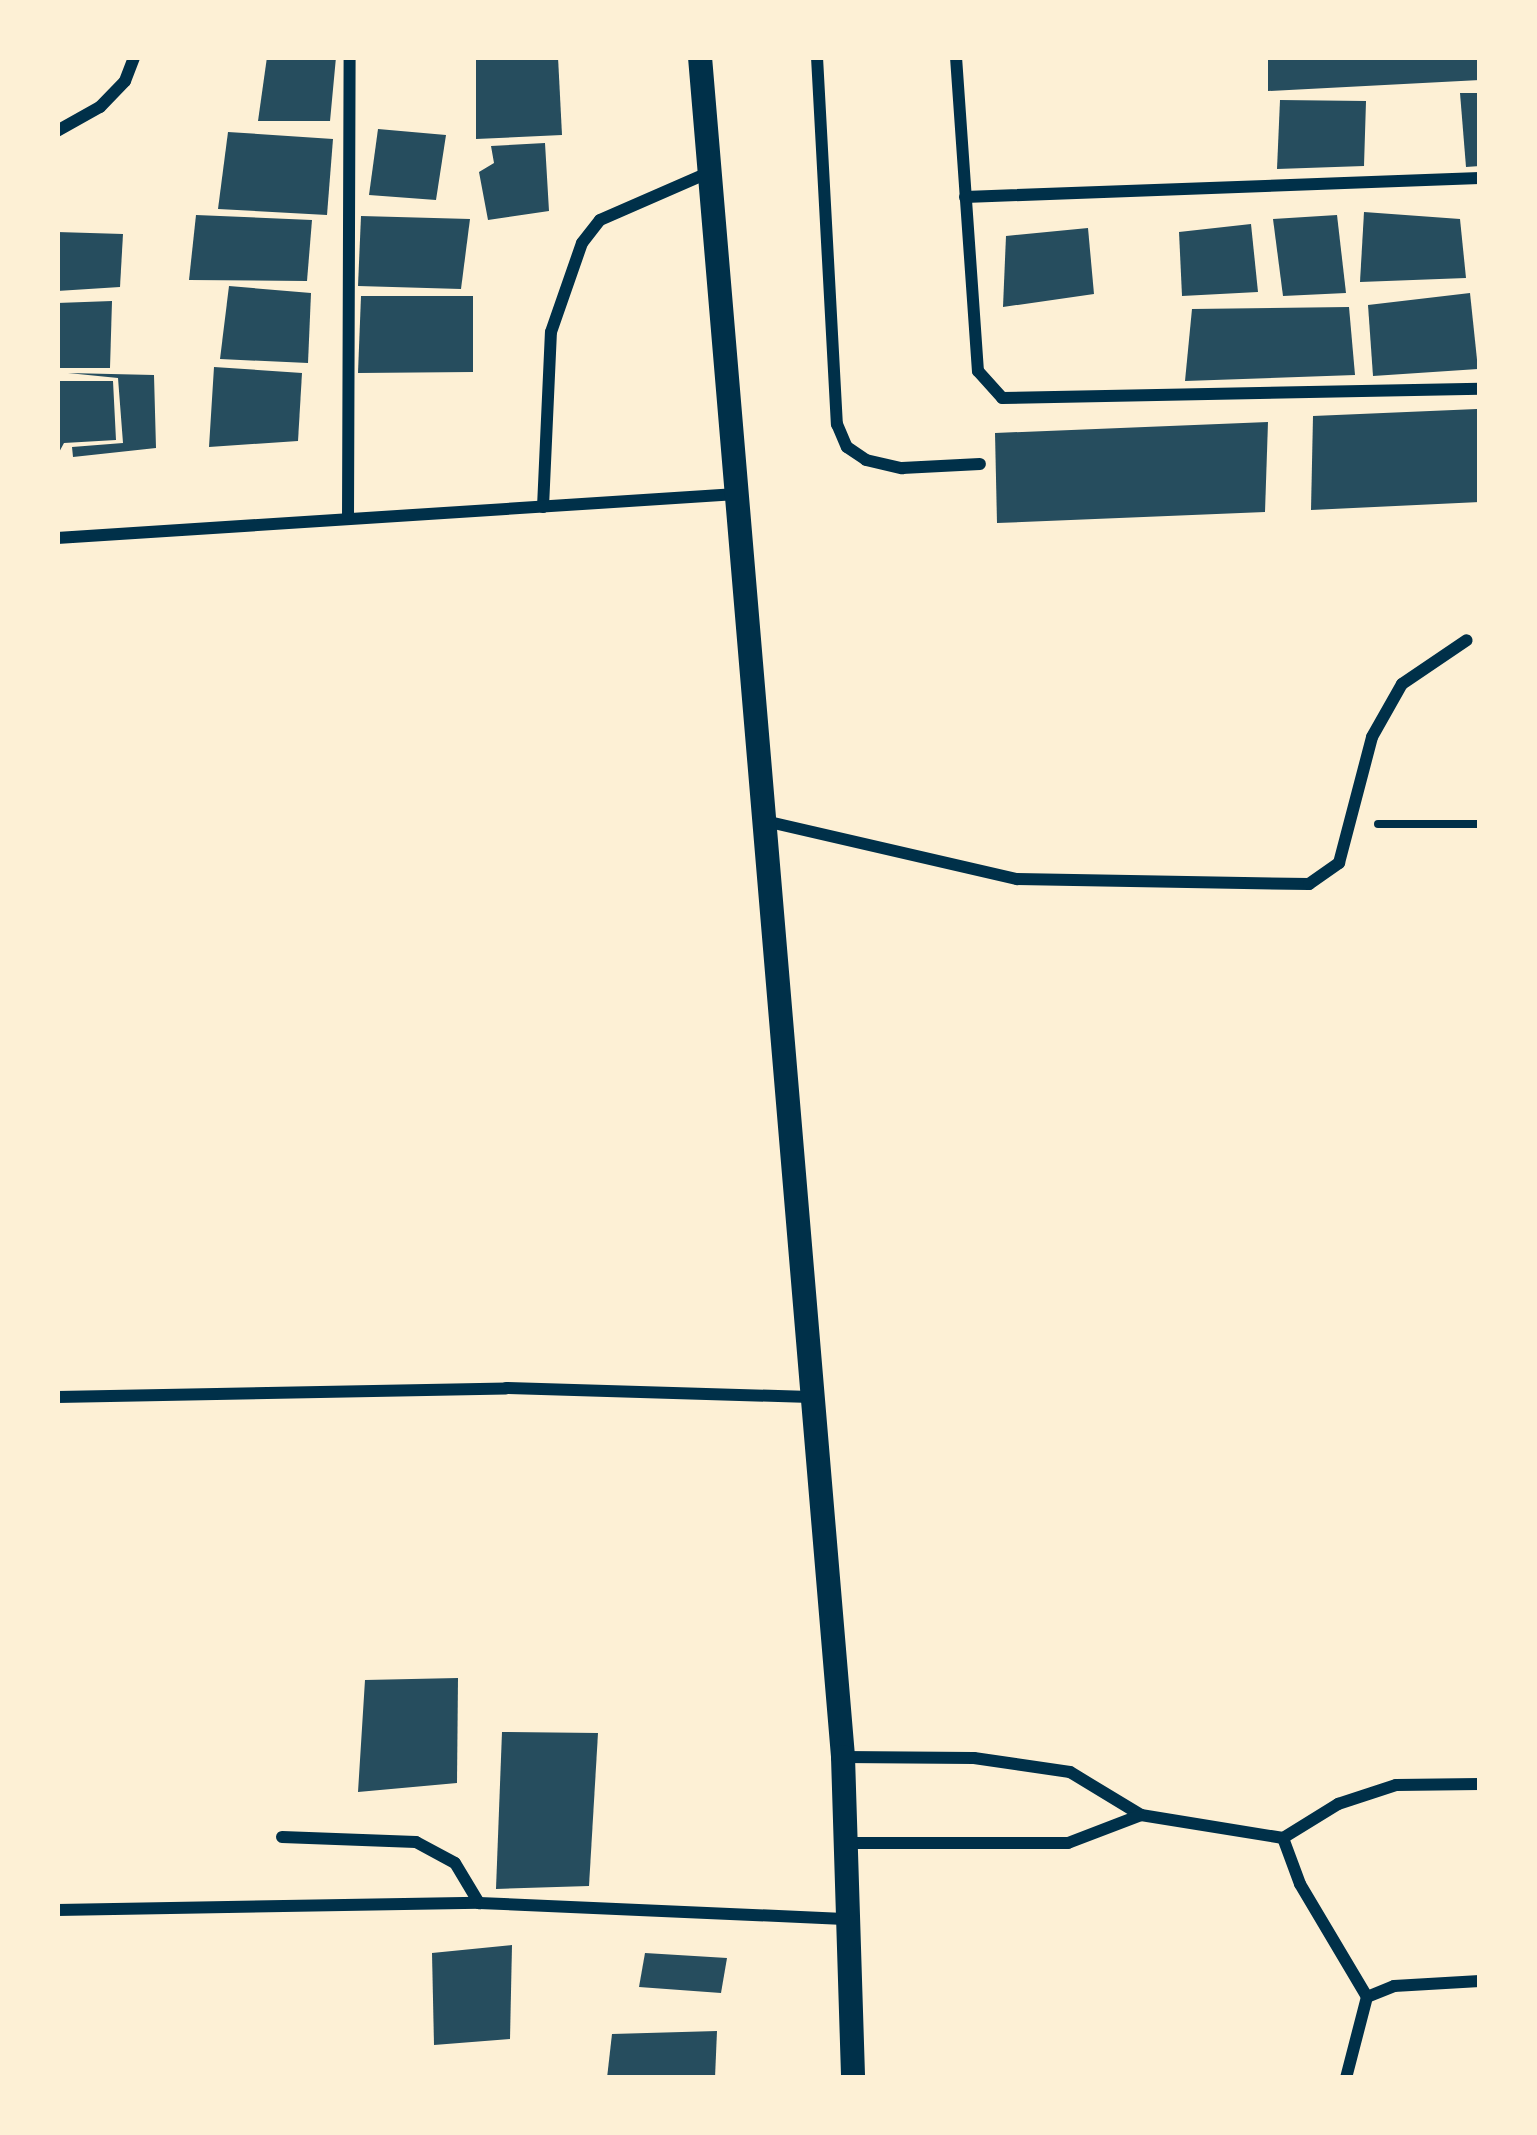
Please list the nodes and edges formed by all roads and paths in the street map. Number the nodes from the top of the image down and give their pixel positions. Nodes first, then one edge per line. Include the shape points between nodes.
1 (134, 57) edge
2 (350, 57) edge
3 (700, 57) edge
4 (818, 57) edge
5 (956, 57) edge
6 (57, 131) edge
7 (711, 171) junction
8 (1480, 178) edge
9 (965, 197) junction
10 (1480, 389) edge
11 (980, 464) dead end
12 (738, 494) junction
13 (543, 507) junction
14 (347, 518) junction
15 (57, 538) edge
16 (1467, 640) dead end
17 (765, 821) junction
18 (1352, 824) junction
19 (1480, 824) edge
20 (57, 1396) edge
21 (811, 1397) junction
22 (843, 1756) junction
23 (1480, 1784) edge
24 (1141, 1815) junction
25 (282, 1837) dead end
26 (1283, 1838) junction
27 (849, 1843) junction
28 (479, 1903) junction
29 (57, 1910) edge
30 (851, 1918) junction
31 (1480, 1981) edge
32 (1367, 1997) junction
33 (853, 2078) edge
34 (1346, 2078) edge

1 - 6 street via 125,81 100,107
2 - 14 street
3 - 7 main road
4 - 11 street via 837,424 847,447 866,460 902,468
5 - 9 street
7 - 12 main road
7 - 13 street via 600,220 582,243 551,332
8 - 9 street
9 - 10 street via 978,371 986,388 1013,400
12 - 13 street
12 - 17 main road
13 - 14 street
14 - 15 street
16 - 18 street via 1402,684 1372,737
17 - 18 street via 1016,879 1131,884 1309,884 1339,863
17 - 21 main road
18 - 19 path
20 - 21 street via 506,1388
21 - 22 main road
22 - 24 street via 974,1758 1070,1772
22 - 27 main road
23 - 26 street via 1396,1785 1339,1804
24 - 26 street
24 - 27 street via 1068,1843
25 - 28 street via 416,1842 455,1863
26 - 32 street via 1300,1884
27 - 30 main road
28 - 29 street
28 - 30 street
30 - 33 main road
31 - 32 street via 1394,1986
32 - 34 street

